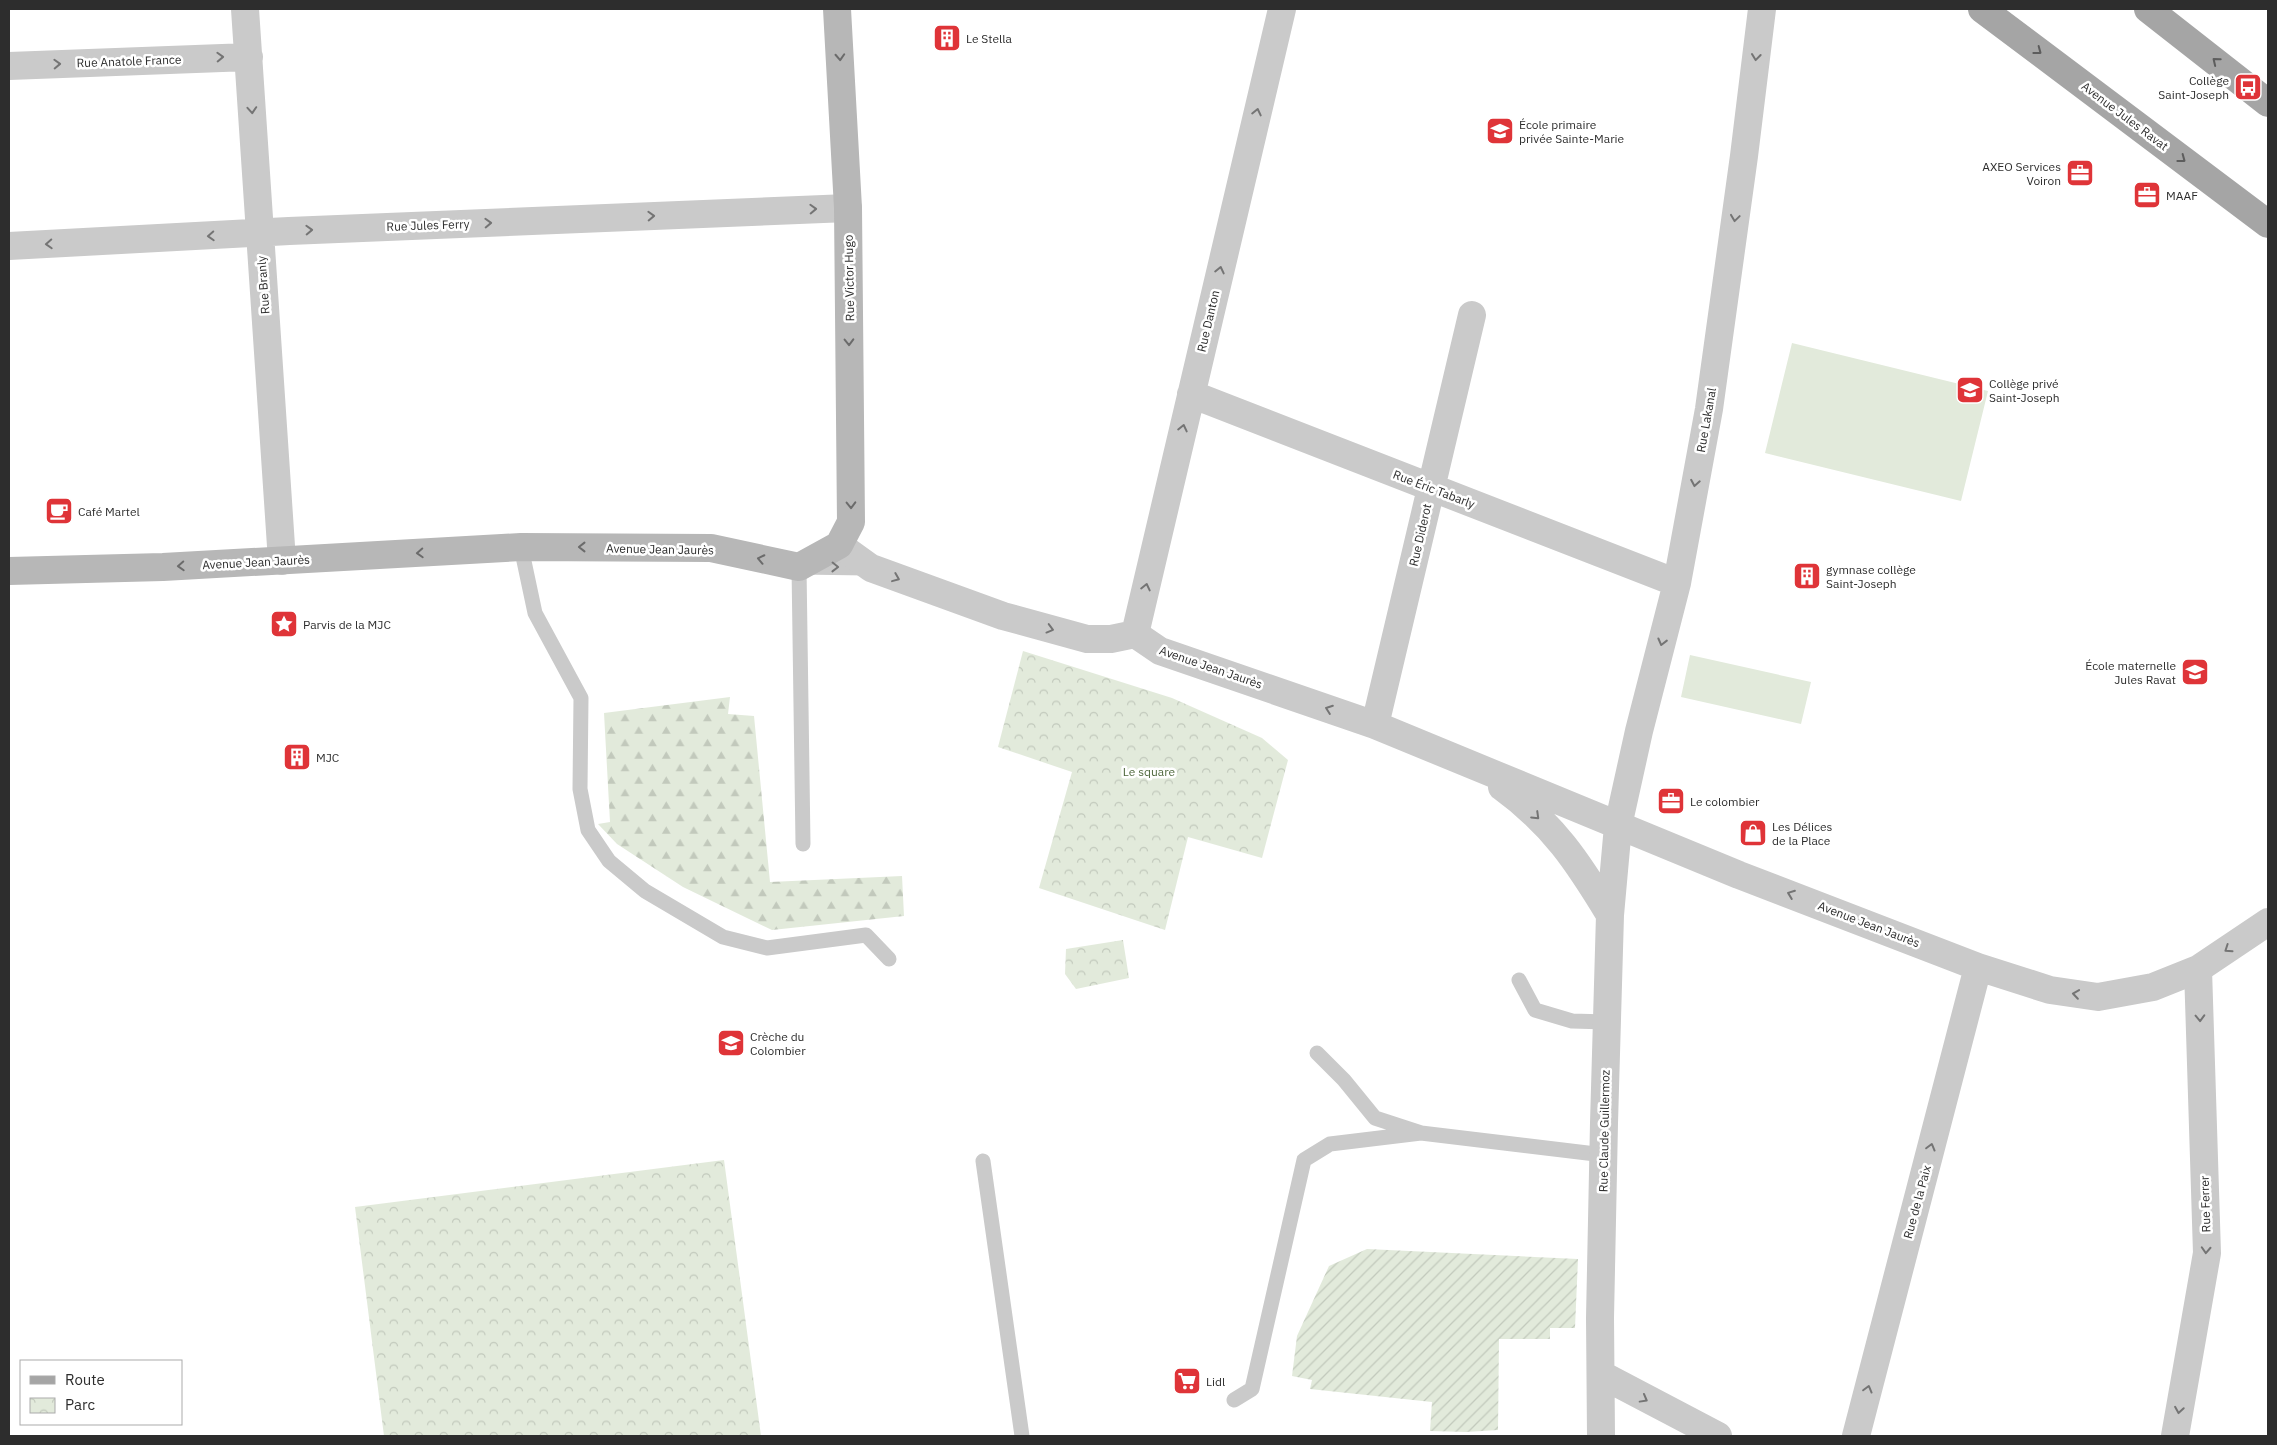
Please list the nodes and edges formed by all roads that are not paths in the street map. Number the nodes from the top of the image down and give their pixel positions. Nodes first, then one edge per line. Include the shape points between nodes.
1 (245, 9) edge
2 (837, 9) edge
3 (1282, 9) edge
4 (1762, 9) edge
5 (1982, 9) edge
6 (2148, 9) edge
7 (249, 57) junction
8 (9, 66) edge
9 (2268, 102) edge
10 (848, 208) junction
11 (2268, 224) edge
12 (260, 233) junction
13 (9, 246) edge
14 (1472, 315) dead end
15 (1191, 394) junction
16 (1431, 488) junction
17 (839, 545) junction
18 (521, 547) junction
19 (282, 561) junction
20 (799, 567) junction
21 (871, 568) junction
22 (9, 572) edge
23 (1677, 583) junction
24 (1135, 634) junction
25 (1375, 725) junction
26 (1470, 765) junction
27 (1618, 826) junction
28 (803, 844) dead end
29 (1610, 915) junction
30 (2268, 922) edge
31 (889, 959) dead end
32 (1978, 967) junction
33 (2198, 969) junction
34 (1519, 980) dead end
35 (1607, 1022) junction
36 (1317, 1053) dead end
37 (1421, 1133) junction
38 (1604, 1155) junction
39 (983, 1161) dead end
40 (1602, 1375) junction
41 (1234, 1400) dead end
42 (1022, 1436) edge
43 (1601, 1436) edge
44 (1718, 1436) edge
45 (1856, 1436) edge
46 (2175, 1436) edge

1 - 7 street, Rue Branly
2 -> 10 main road, Rue Victor Hugo
15 -> 3 street, Rue Danton
4 -> 23 street, Rue Lakanal via 1709,409
5 -> 11 main road, Avenue Jules Ravat
9 -> 6 main road
8 -> 7 street, Rue Anatole France
7 -> 12 street, Rue Branly
12 -> 10 street, Rue Jules Ferry
10 -> 17 main road, Rue Victor Hugo via 851,522
12 -> 13 street, Rue Jules Ferry
12 - 19 street, Rue Branly
14 - 16 street, Rue Diderot
15 - 16 street, Rue Éric Tabarly
24 -> 15 street, Rue Danton
16 - 23 street, Rue Éric Tabarly
16 - 25 street, Rue Diderot
17 - 20 main road
17 - 21 street
18 -> 19 main road, Avenue Jean Jaurès
20 -> 18 main road, Avenue Jean Jaurès via 711,548
18 - 31 lane via 535,614 581,698 580,789 588,830 609,861 645,891 723,937 767,948 866,935
19 -> 22 main road, Avenue Jean Jaurès
20 -> 21 lane
20 - 28 lane
21 -> 24 street via 1003,616 1087,639
23 -> 27 street, Rue Lakanal
25 -> 24 street, Avenue Jean Jaurès via 1160,651
25 - 26 street, Avenue Jean Jaurès
26 - 27 street, Avenue Jean Jaurès
26 -> 29 street, Avenue Jean Jaurès via 1522,802 1554,832
27 - 29 street, Rue Claude Guillermoz
32 -> 27 street, Avenue Jean Jaurès
29 - 35 street, Rue Claude Guillermoz
30 -> 33 street, Avenue Jean Jaurès
33 -> 32 street, Avenue Jean Jaurès via 2153,986 2098,997 2050,990
45 -> 32 street, Rue de la Paix
33 -> 46 street, Rue Ferrer via 2207,1252
34 - 35 lane via 1535,1010 1572,1021
35 - 38 street, Rue Claude Guillermoz
36 - 37 lane via 1374,1118
37 - 38 lane
37 - 41 lane via 1330,1144 1304,1160 1252,1389
38 - 40 street, Rue Claude Guillermoz via 1600,1318
39 - 42 lane
40 - 43 street, Rue Claude Guillermoz
40 -> 44 street

